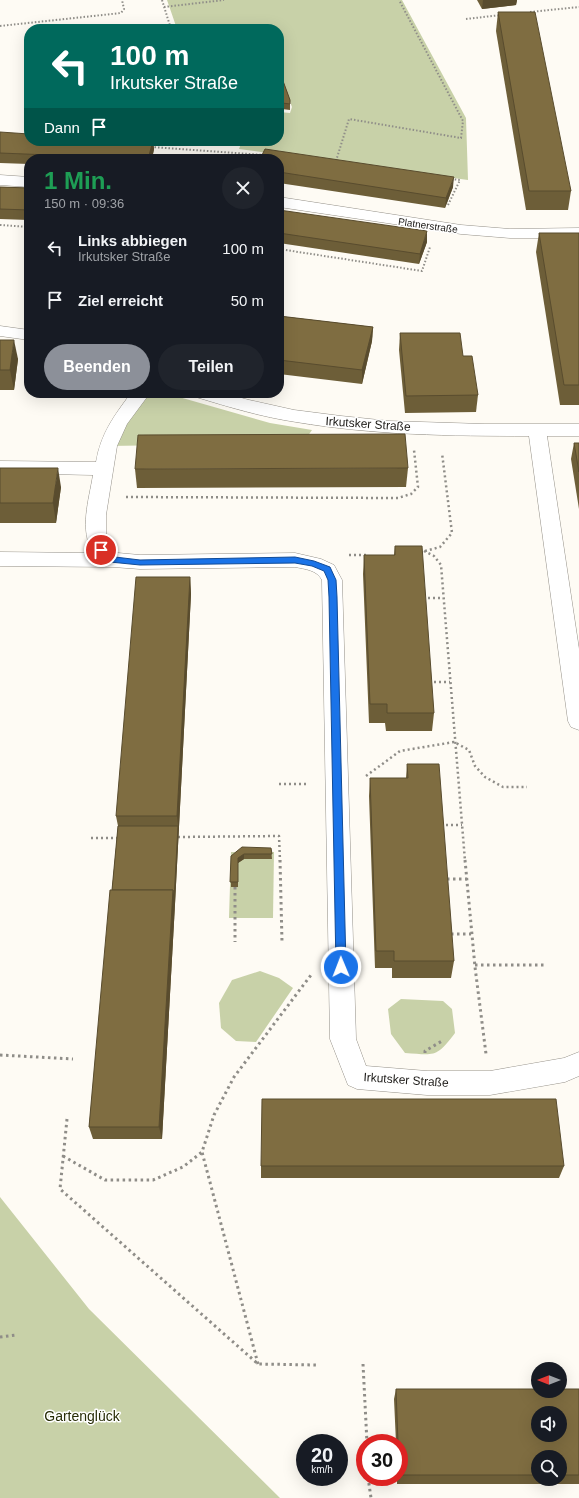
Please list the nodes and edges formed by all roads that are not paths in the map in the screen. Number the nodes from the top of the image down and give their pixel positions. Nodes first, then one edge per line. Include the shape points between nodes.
1 (0, 180) edge
2 (24, 182) edge
3 (284, 203) edge
4 (579, 233) edge
5 (0, 331) edge
6 (24, 334) edge
7 (137, 398) edge
8 (217, 398) edge
9 (537, 430) junction
10 (579, 430) edge
11 (0, 468) edge
12 (104, 470) junction
13 (0, 560) edge
14 (113, 560) junction
15 (579, 722) edge
16 (579, 1064) edge

1 - 2 street
3 - 4 street, Platnerstraße via 438,227 512,234
5 - 6 street
7 - 12 street via 119,422 108,446
8 - 9 street, Irkutsker Straße via 238,405 319,420 412,428
9 - 10 street, Irkutsker Straße
9 - 15 street
11 - 12 street
12 - 14 street via 96,515 96,533 101,550
13 - 14 street, Irkutsker Straße
14 - 16 street, Irkutsker Straße via 295,560 327,570 332,580 343,1039 357,1077 427,1083 490,1083 565,1070

